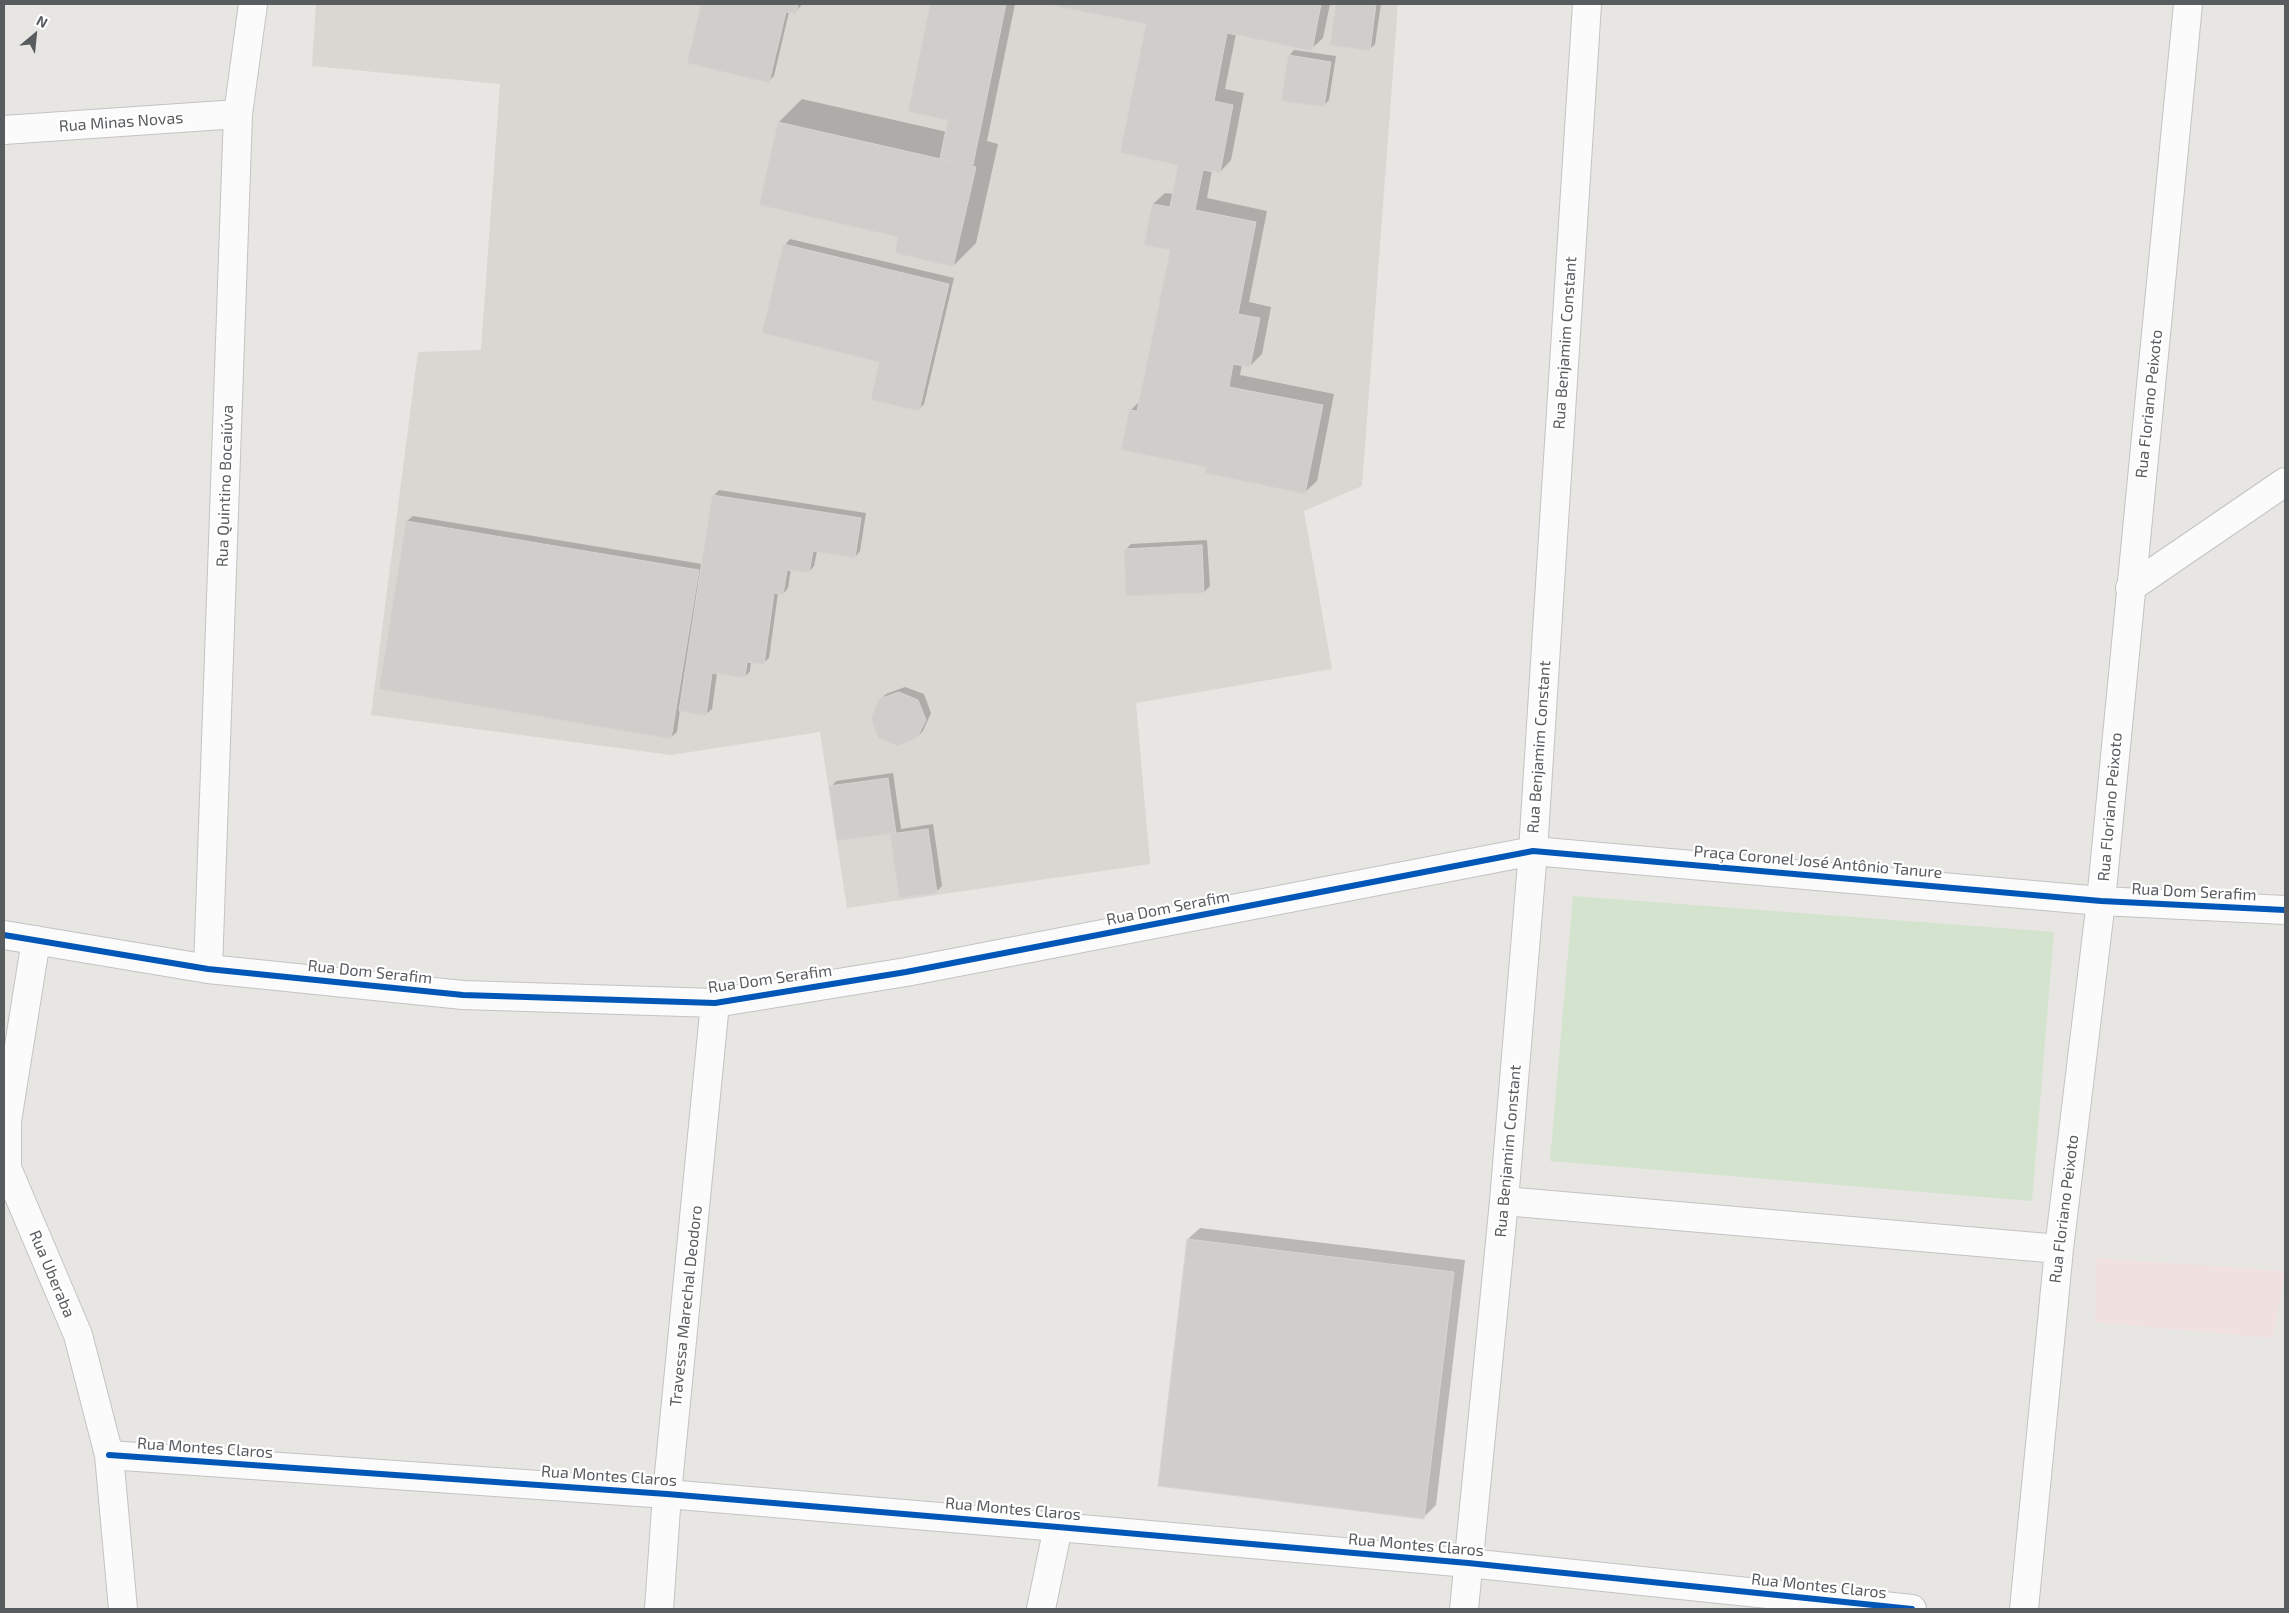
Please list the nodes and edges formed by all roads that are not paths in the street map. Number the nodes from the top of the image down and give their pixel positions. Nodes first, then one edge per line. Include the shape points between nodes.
1 (252, 4) edge
2 (1587, 4) edge
3 (2188, 4) edge
4 (238, 114) junction
5 (4, 130) edge
6 (2285, 482) edge
7 (2130, 588) junction
8 (1532, 851) junction
9 (2101, 901) junction
10 (2285, 910) edge
11 (4, 935) edge
12 (36, 940) junction
13 (208, 969) junction
14 (715, 1003) junction
15 (1504, 1202) junction
16 (2059, 1249) junction
17 (109, 1455) junction
18 (667, 1494) junction
19 (1058, 1527) junction
20 (1468, 1563) junction
21 (123, 1609) edge
22 (659, 1609) edge
23 (1041, 1609) edge
24 (1464, 1609) edge
25 (1912, 1609) edge
26 (2024, 1609) edge

1 - 4 street, Rua Quintino Bocaiúva
2 - 8 street, Rua Benjamim Constant
3 - 7 street, Rua Floriano Peixoto
4 - 5 street, Rua Minas Novas
4 - 13 street, Rua Quintino Bocaiúva
6 - 7 street
7 - 9 street, Rua Floriano Peixoto
8 - 9 street, Praça Coronel José Antônio Tanure
8 - 14 street, Rua Dom Serafim via 906,972
8 - 15 street, Rua Benjamim Constant
9 - 10 street, Rua Dom Serafim
9 - 16 street, Rua Floriano Peixoto
11 - 12 street, Rua Dom Serafim
12 - 13 street, Rua Dom Serafim
12 - 17 street, Rua Uberaba via 7,1120 7,1168 78,1335
13 - 14 street, Rua Dom Serafim via 463,995
14 - 18 street, Travessa Marechal Deodoro
15 - 16 street
15 - 20 street, Rua Benjamim Constant
16 - 26 street, Rua Floriano Peixoto
17 - 18 street, Rua Montes Claros
17 - 21 street, Rua Uberaba
18 - 19 street, Rua Montes Claros
18 - 22 street, Travessa Marechal Deodoro
19 - 20 street, Rua Montes Claros
19 - 23 street
20 - 24 street, Rua Benjamim Constant
20 - 25 street, Rua Montes Claros

